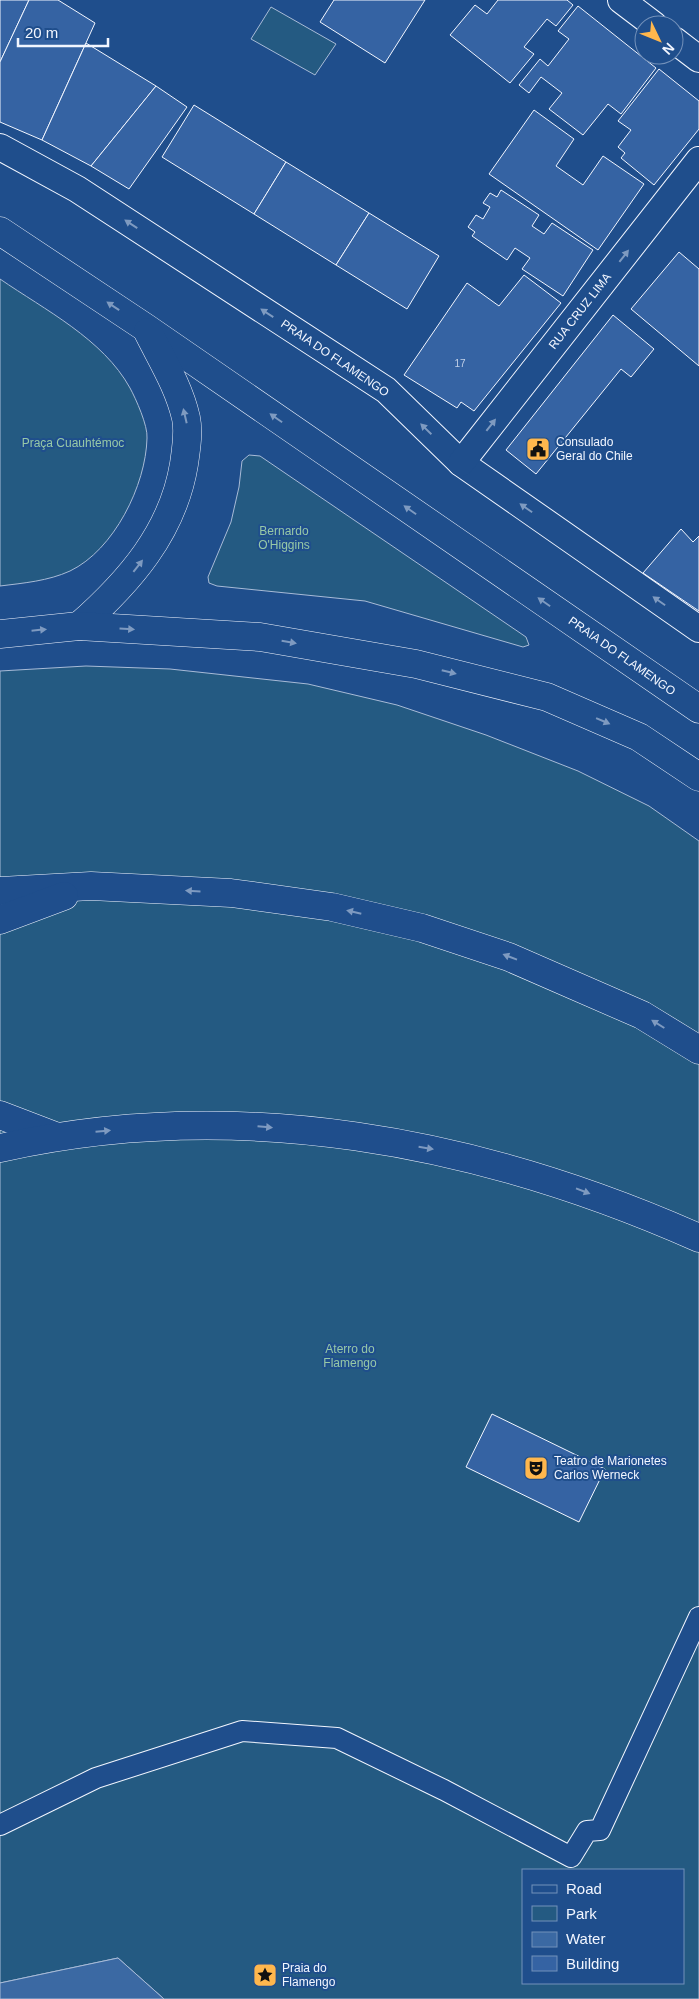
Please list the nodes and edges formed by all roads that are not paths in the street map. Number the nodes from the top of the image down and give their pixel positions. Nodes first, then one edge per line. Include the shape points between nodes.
1 (621, 0) edge
2 (641, 15) edge
3 (684, 48) edge
4 (699, 59) edge
5 (0, 147) edge
6 (699, 160) edge
7 (0, 231) edge
8 (146, 328) junction
9 (461, 463) junction
10 (79, 626) junction
11 (699, 629) edge
12 (0, 634) edge
13 (699, 709) edge
14 (699, 777) edge
15 (91, 886) junction
16 (0, 891) edge
17 (0, 920) edge
18 (699, 1050) edge
19 (0, 1115) edge
20 (54, 1136) junction
21 (0, 1148) edge
22 (694, 1235) edge
23 (699, 1617) edge
24 (0, 1825) edge

1 - 2 street
3 - 4 street
9 -> 5 street, PRAIA DO FLAMENGO via 386,390 77,190
9 -> 6 street, RUA CRUZ LIMA
8 -> 7 main road, PRAIA DO FLAMENGO
10 -> 8 main road via 138,567 162,530 180,489 187,421 178,390
13 -> 8 main road, PRAIA DO FLAMENGO
11 -> 9 street, PRAIA DO FLAMENGO
12 -> 10 main road
10 -> 14 main road via 260,637 416,664 547,697 639,737
15 - 16 main road
15 - 17 main road
18 -> 15 main road via 642,1015 509,957 422,928 332,907 231,892
19 - 20 main road
20 - 21 main road
20 -> 22 main road via 177,1125 241,1124 330,1132 437,1150 569,1186
23 - 24 street via 600,1830 587,1831 571,1857 337,1738 242,1731 96,1778

